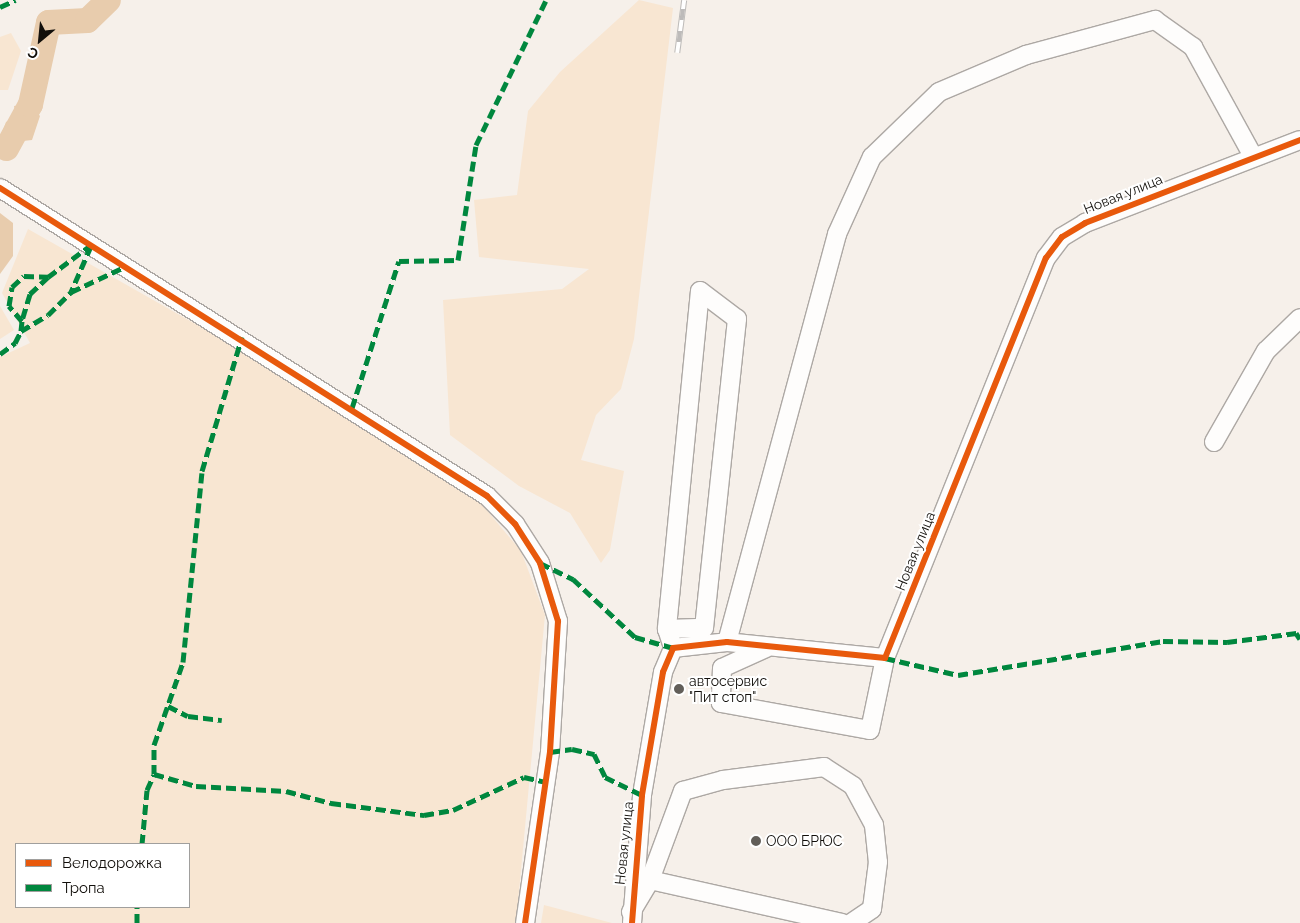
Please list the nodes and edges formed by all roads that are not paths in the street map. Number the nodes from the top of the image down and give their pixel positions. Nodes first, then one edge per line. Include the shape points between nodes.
1 (1300, 140) edge
2 (1253, 156) junction
3 (0, 188) edge
4 (1300, 318) edge
5 (1214, 442) dead end
6 (667, 629) junction
7 (727, 642) junction
8 (673, 648) junction
9 (766, 648) junction
10 (885, 658) junction
11 (650, 880) junction
12 (631, 918) edge
13 (525, 923) edge
14 (842, 923) edge
15 (851, 923) edge

1 - 2 street, Новая улица
2 - 7 street via 1193,47 1154,20 1026,55 939,92 872,157 837,234
2 - 10 street, Новая улица via 1085,223 1057,244 1042,267
3 - 13 street via 488,496 515,524 540,563 558,621 550,752
4 - 5 street via 1266,351
6 - 6 street via 683,435 700,291 737,319 704,628
6 - 8 street
7 - 8 street
7 - 9 street
8 - 12 street, Новая улица via 663,672 642,795
9 - 10 street
9 - 10 street, Новая улица via 722,668 721,704 870,730
11 - 12 street
11 - 14 street
11 - 15 street via 683,792 723,780 824,767 853,786 874,826 878,862 872,909

